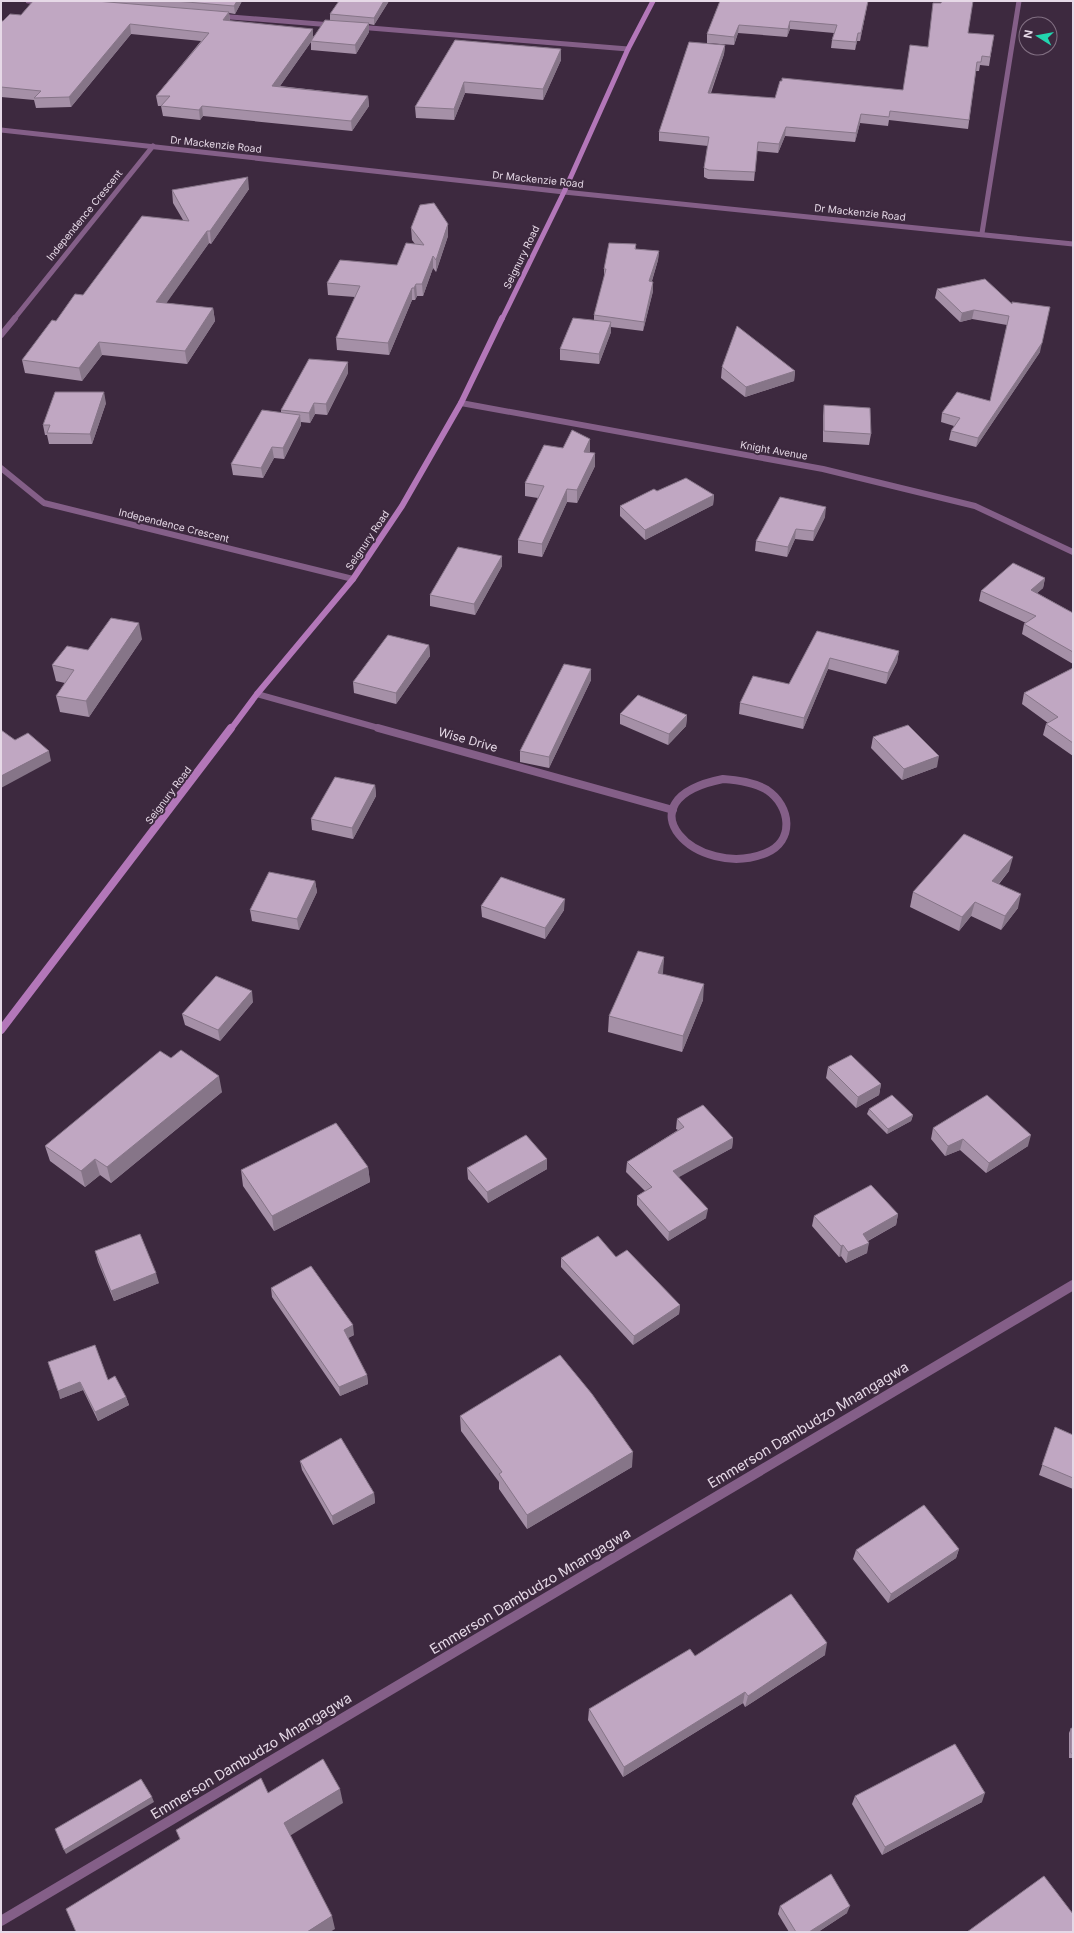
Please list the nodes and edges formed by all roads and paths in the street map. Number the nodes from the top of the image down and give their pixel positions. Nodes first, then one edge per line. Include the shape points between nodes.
1 (28, 1) edge
2 (653, 1) edge
3 (1019, 1) edge
4 (52, 3) edge
5 (210, 16) edge
6 (336, 26) edge
7 (352, 27) edge
8 (628, 49) junction
9 (1, 130) edge
10 (153, 146) junction
11 (564, 192) junction
12 (982, 233) junction
13 (1073, 244) edge
14 (1, 335) edge
15 (461, 403) junction
16 (1, 468) edge
17 (1073, 552) edge
18 (353, 579) junction
19 (257, 694) junction
20 (672, 810) junction
21 (1, 1030) edge
22 (1073, 1285) edge
23 (1, 1921) edge

1 - 4 street
2 - 8 main road, Seignury Road
3 - 12 street
5 - 6 street
7 - 8 street
8 - 11 main road, Seignury Road
9 - 10 street, Dr Mackenzie Road
10 - 11 street, Dr Mackenzie Road
10 - 14 street, Independence Crescent
11 - 12 street, Dr Mackenzie Road
11 - 15 main road, Seignury Road
12 - 13 street, Dr Mackenzie Road
15 - 17 street, Knight Avenue via 823,470 975,506
15 - 18 main road, Seignury Road via 402,506
16 - 18 street, Independence Crescent via 44,503
18 - 19 main road, Seignury Road
19 - 20 street, Wise Drive
19 - 21 main road, Seignury Road
20 - 20 street via 672,823 679,836 691,847 708,855 728,859 748,858 765,853 779,844 787,832 789,818 784,806 774,795 759,786 723,779 690,788 679,798
22 - 23 street, Emmerson Dambudzo Mnangagwa

